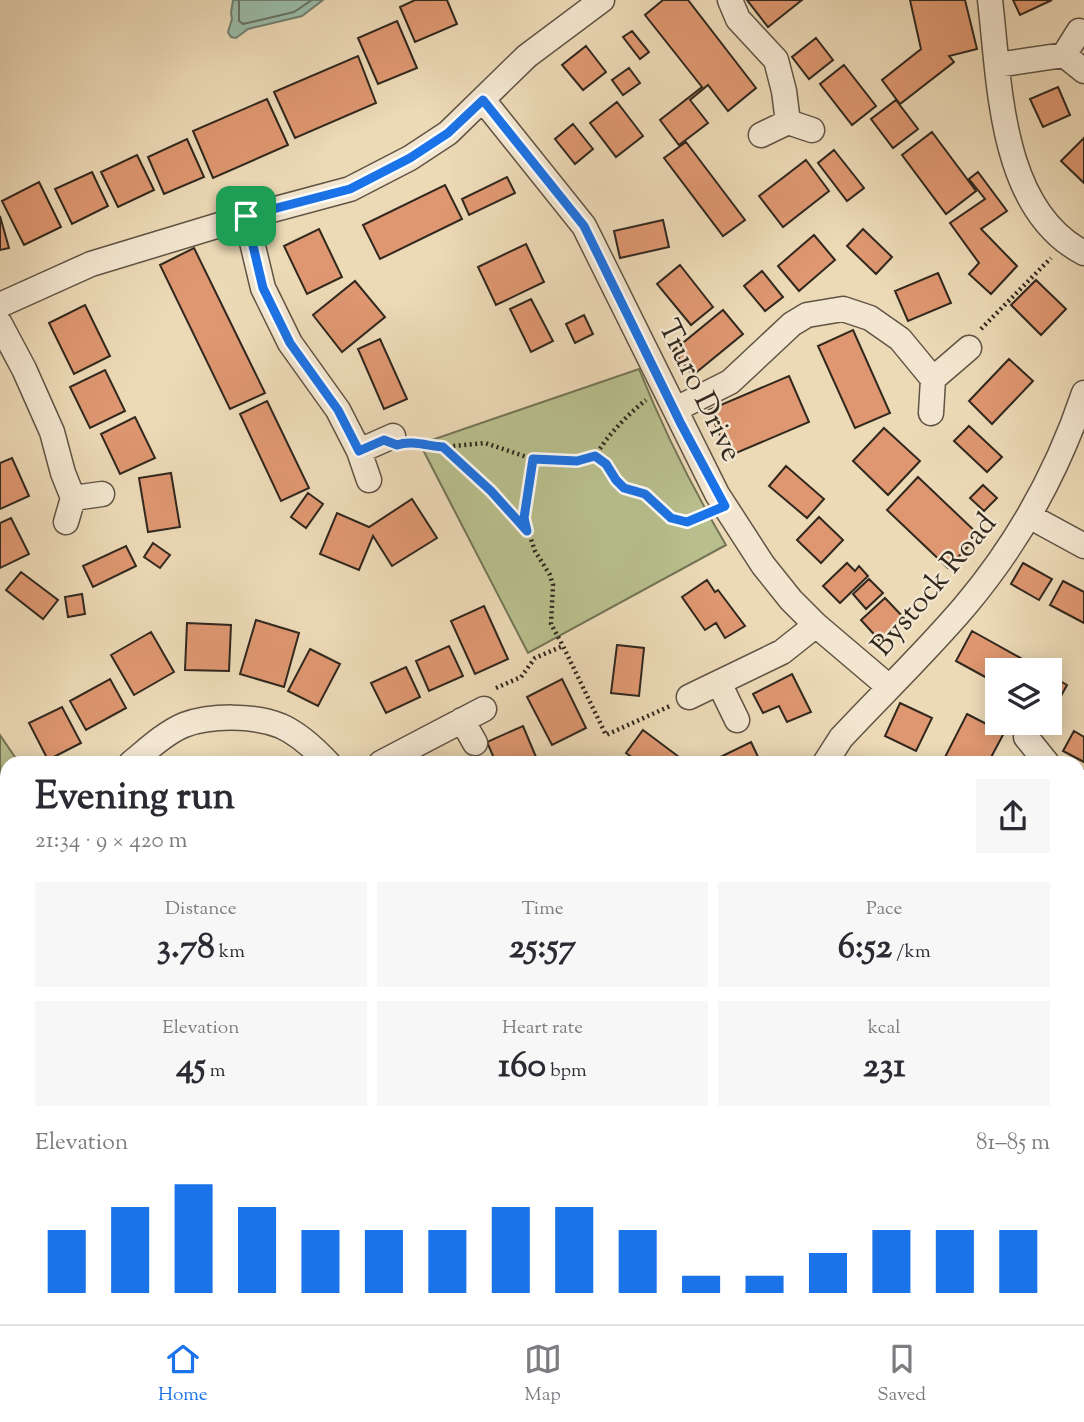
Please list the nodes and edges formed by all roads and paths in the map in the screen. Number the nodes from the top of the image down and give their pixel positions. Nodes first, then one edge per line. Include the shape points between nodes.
1 (601, 0) edge
2 (730, 0) edge
3 (990, 0) edge
4 (1079, 31) dead end
5 (1064, 55) junction
6 (998, 65) junction
7 (1084, 71) edge
8 (483, 100) junction
9 (788, 122) junction
10 (812, 130) dead end
11 (761, 135) dead end
12 (246, 216) junction
13 (1074, 247) edge
14 (0, 305) edge
15 (0, 324) edge
16 (969, 348) joint
17 (933, 379) junction
18 (1084, 393) edge
19 (670, 399) junction
20 (931, 413) dead end
21 (389, 438) joint
22 (443, 447) junction
23 (359, 451) junction
24 (595, 456) junction
25 (533, 459) junction
26 (369, 480) dead end
27 (102, 494) dead end
28 (72, 498) junction
29 (725, 506) junction
30 (1029, 516) junction
31 (66, 522) dead end
32 (527, 531) junction
33 (1084, 546) edge
34 (816, 625) junction
35 (563, 646) junction
36 (719, 683) junction
37 (889, 687) junction
38 (689, 697) joint
39 (473, 714) junction
40 (737, 720) dead end
41 (1026, 737) dead end
42 (475, 743) dead end
43 (141, 756) edge
44 (320, 756) edge
45 (394, 756) edge
46 (829, 756) edge
47 (1041, 756) edge

1 - 8 street via 527,56
2 - 9 street via 738,19 776,60
3 - 6 street
4 - 5 street
5 - 6 street
5 - 7 street
6 - 13 street via 1006,132 1018,173 1047,226
8 - 12 street via 448,133 350,189
8 - 19 street, Truro Drive via 584,226
9 - 10 street
9 - 11 street
12 - 14 street via 91,264
12 - 23 street via 268,299 290,343 338,410
13 - 16 path via 1052,256 973,337
15 - 28 street via 52,432
16 - 17 street
17 - 19 street via 900,339 870,318 843,309 807,314 730,382
17 - 20 street
18 - 30 street, Bystock Road via 1067,441
19 - 24 path via 636,408
19 - 29 street, Truro Drive
21 - 22 path via 397,445
21 - 23 street
22 - 25 path via 485,443
22 - 32 path
23 - 26 street
24 - 25 path via 577,461
24 - 29 path via 624,488 645,494 671,518 687,522
25 - 32 path via 524,518
27 - 28 street
28 - 31 street
29 - 34 street, Truro Drive via 763,565
30 - 33 street
30 - 37 street, Bystock Road via 964,606
32 - 35 path via 553,585 551,624
34 - 36 street via 782,652
34 - 37 street, Truro Drive
35 - 38 path via 606,735
35 - 39 path via 535,658 521,677 484,693
36 - 38 street
36 - 40 street
37 - 46 street, Bystock Road
39 - 42 street
39 - 45 street
41 - 47 street
43 - 44 street via 184,725 231,718 280,726

